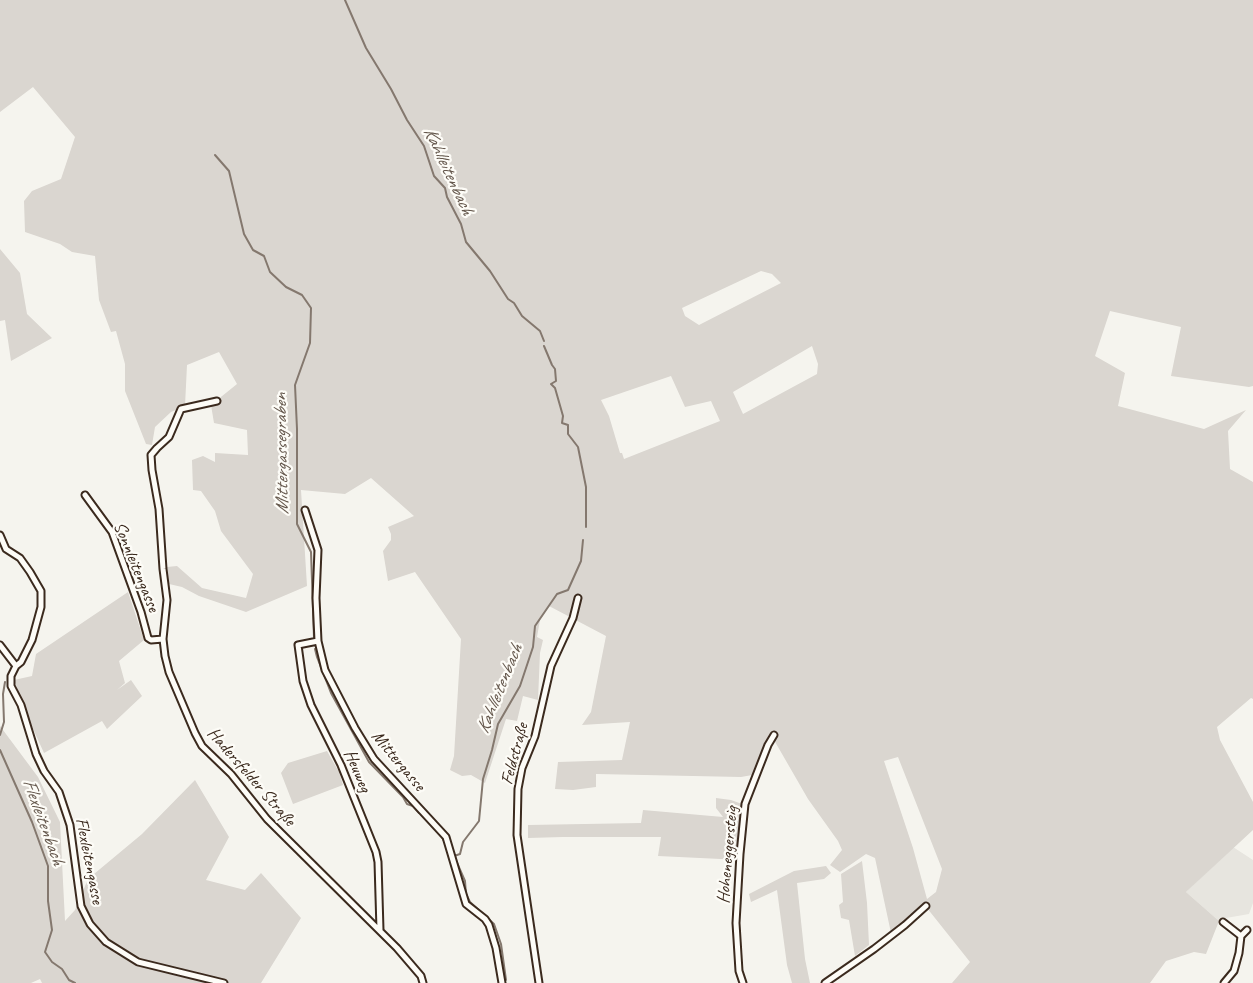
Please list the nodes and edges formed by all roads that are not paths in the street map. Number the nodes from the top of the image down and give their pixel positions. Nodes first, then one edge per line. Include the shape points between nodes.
1 (218, 401) dead end
2 (85, 495) dead end
3 (305, 510) dead end
4 (0, 535) edge
5 (6, 549) junction
6 (0, 553) edge
7 (578, 598) dead end
8 (164, 639) junction
9 (318, 641) junction
10 (0, 645) edge
11 (16, 666) junction
12 (774, 735) dead end
13 (926, 906) dead end
14 (1223, 922) dead end
15 (380, 930) junction
16 (1247, 930) dead end
17 (1241, 936) junction
18 (224, 983) edge
19 (423, 983) edge
20 (502, 983) edge
21 (539, 983) edge
22 (743, 983) edge
23 (825, 983) edge
24 (1224, 983) edge

1 - 8 street, Hadersfelder Straße via 181,409 169,437 151,455 167,600
2 - 8 street, Sonnleitengasse via 112,532 148,638
3 - 9 street, Mittergasse via 318,550
4 - 5 street, Flexleitengasse
5 - 6 street
5 - 11 street, Flexleitengasse via 20,558 41,591 41,606 32,640
7 - 21 street, Feldstraße via 574,618 551,666 535,736 522,768 518,789 516,835
8 - 15 street, Hadersfelder Straße via 168,672 202,746 231,774 267,819
9 - 15 street, Heuweg via 298,645 303,681 376,852
9 - 20 street, Mittergasse via 330,681 365,746 446,837 466,904 489,925
10 - 11 street
11 - 18 street, Flexleitengasse via 11,686 21,705 36,754 59,792 70,826 81,906 90,924 106,942 138,962
12 - 22 street, Hoheneggersteig via 745,804 736,923 739,971
13 - 23 street via 874,949
14 - 17 street
15 - 19 street, Hadersfelder Straße via 421,976
16 - 17 street
17 - 24 street via 1234,971

